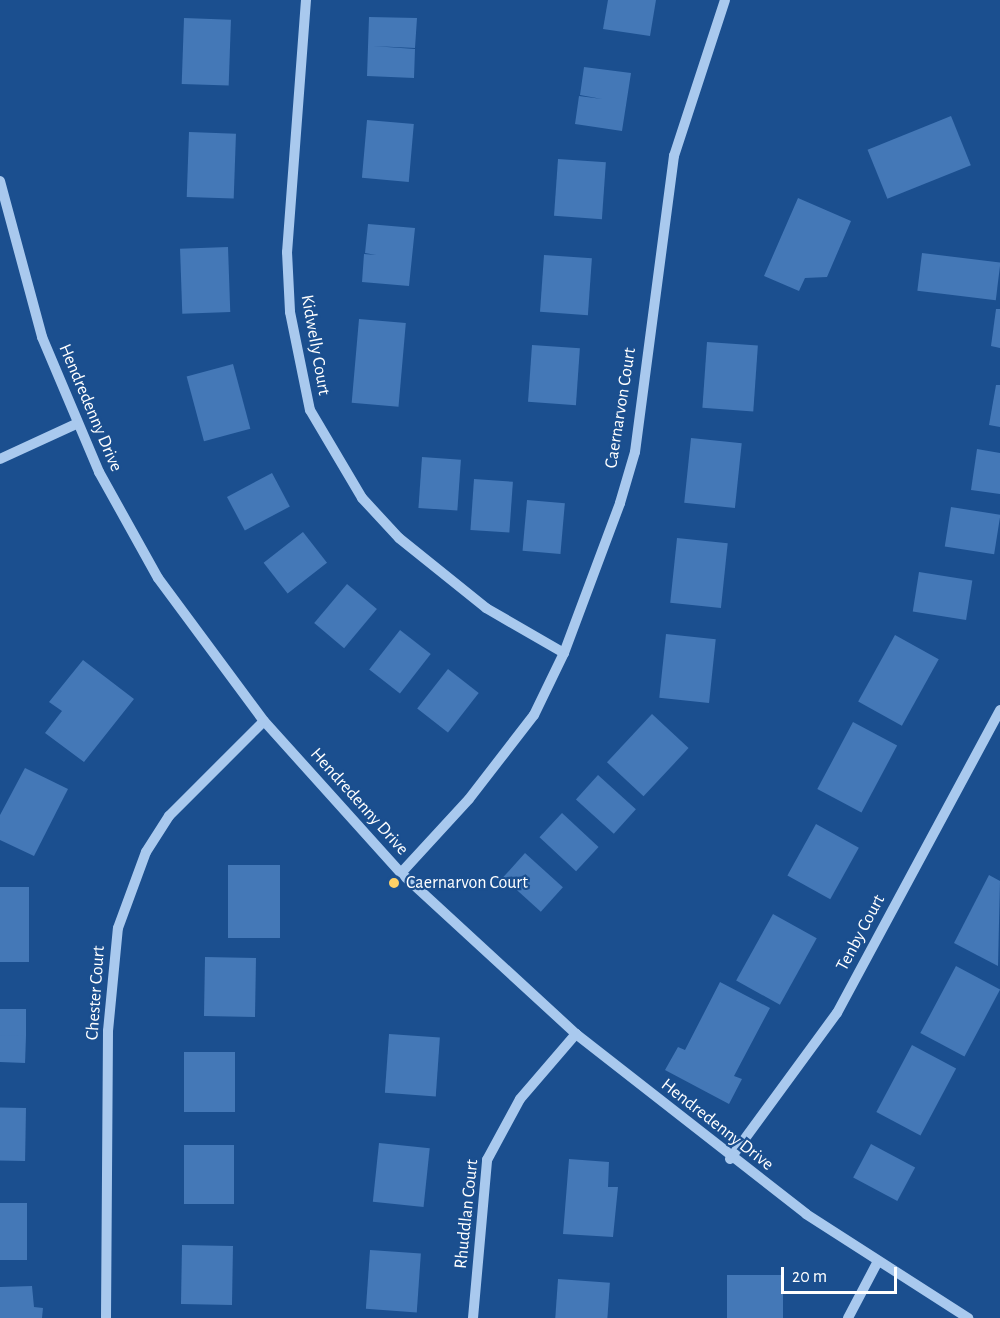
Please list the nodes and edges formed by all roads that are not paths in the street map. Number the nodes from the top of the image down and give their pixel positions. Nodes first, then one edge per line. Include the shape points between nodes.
1 (306, 0) edge
2 (725, 0) edge
3 (0, 181) edge
4 (76, 424) junction
5 (0, 459) edge
6 (564, 653) junction
7 (1000, 710) edge
8 (264, 721) junction
9 (401, 873) junction
10 (576, 1034) junction
11 (730, 1158) junction
12 (877, 1263) junction
13 (106, 1318) edge
14 (473, 1318) edge
15 (848, 1318) edge
16 (968, 1318) edge

1 - 6 street, Kidwelly Court via 287,252 290,312 310,410 356,488 399,538 486,608
2 - 6 street, Caernarvon Court via 674,156 635,452
3 - 4 street, Hendredenny Drive via 26,289
4 - 5 street
4 - 8 street, Hendredenny Drive via 158,578
6 - 9 street, Caernarvon Court via 534,715 503,758
7 - 11 street, Tenby Court via 837,1013
8 - 9 street, Hendredenny Drive
8 - 13 street, Chester Court via 169,816 146,852 118,927 110,997
9 - 10 street, Hendredenny Drive
10 - 11 street, Hendredenny Drive
10 - 14 street, Rhuddlan Court via 520,1099 487,1160
11 - 12 street, Hendredenny Drive
12 - 15 street
12 - 16 street, Hendredenny Drive

